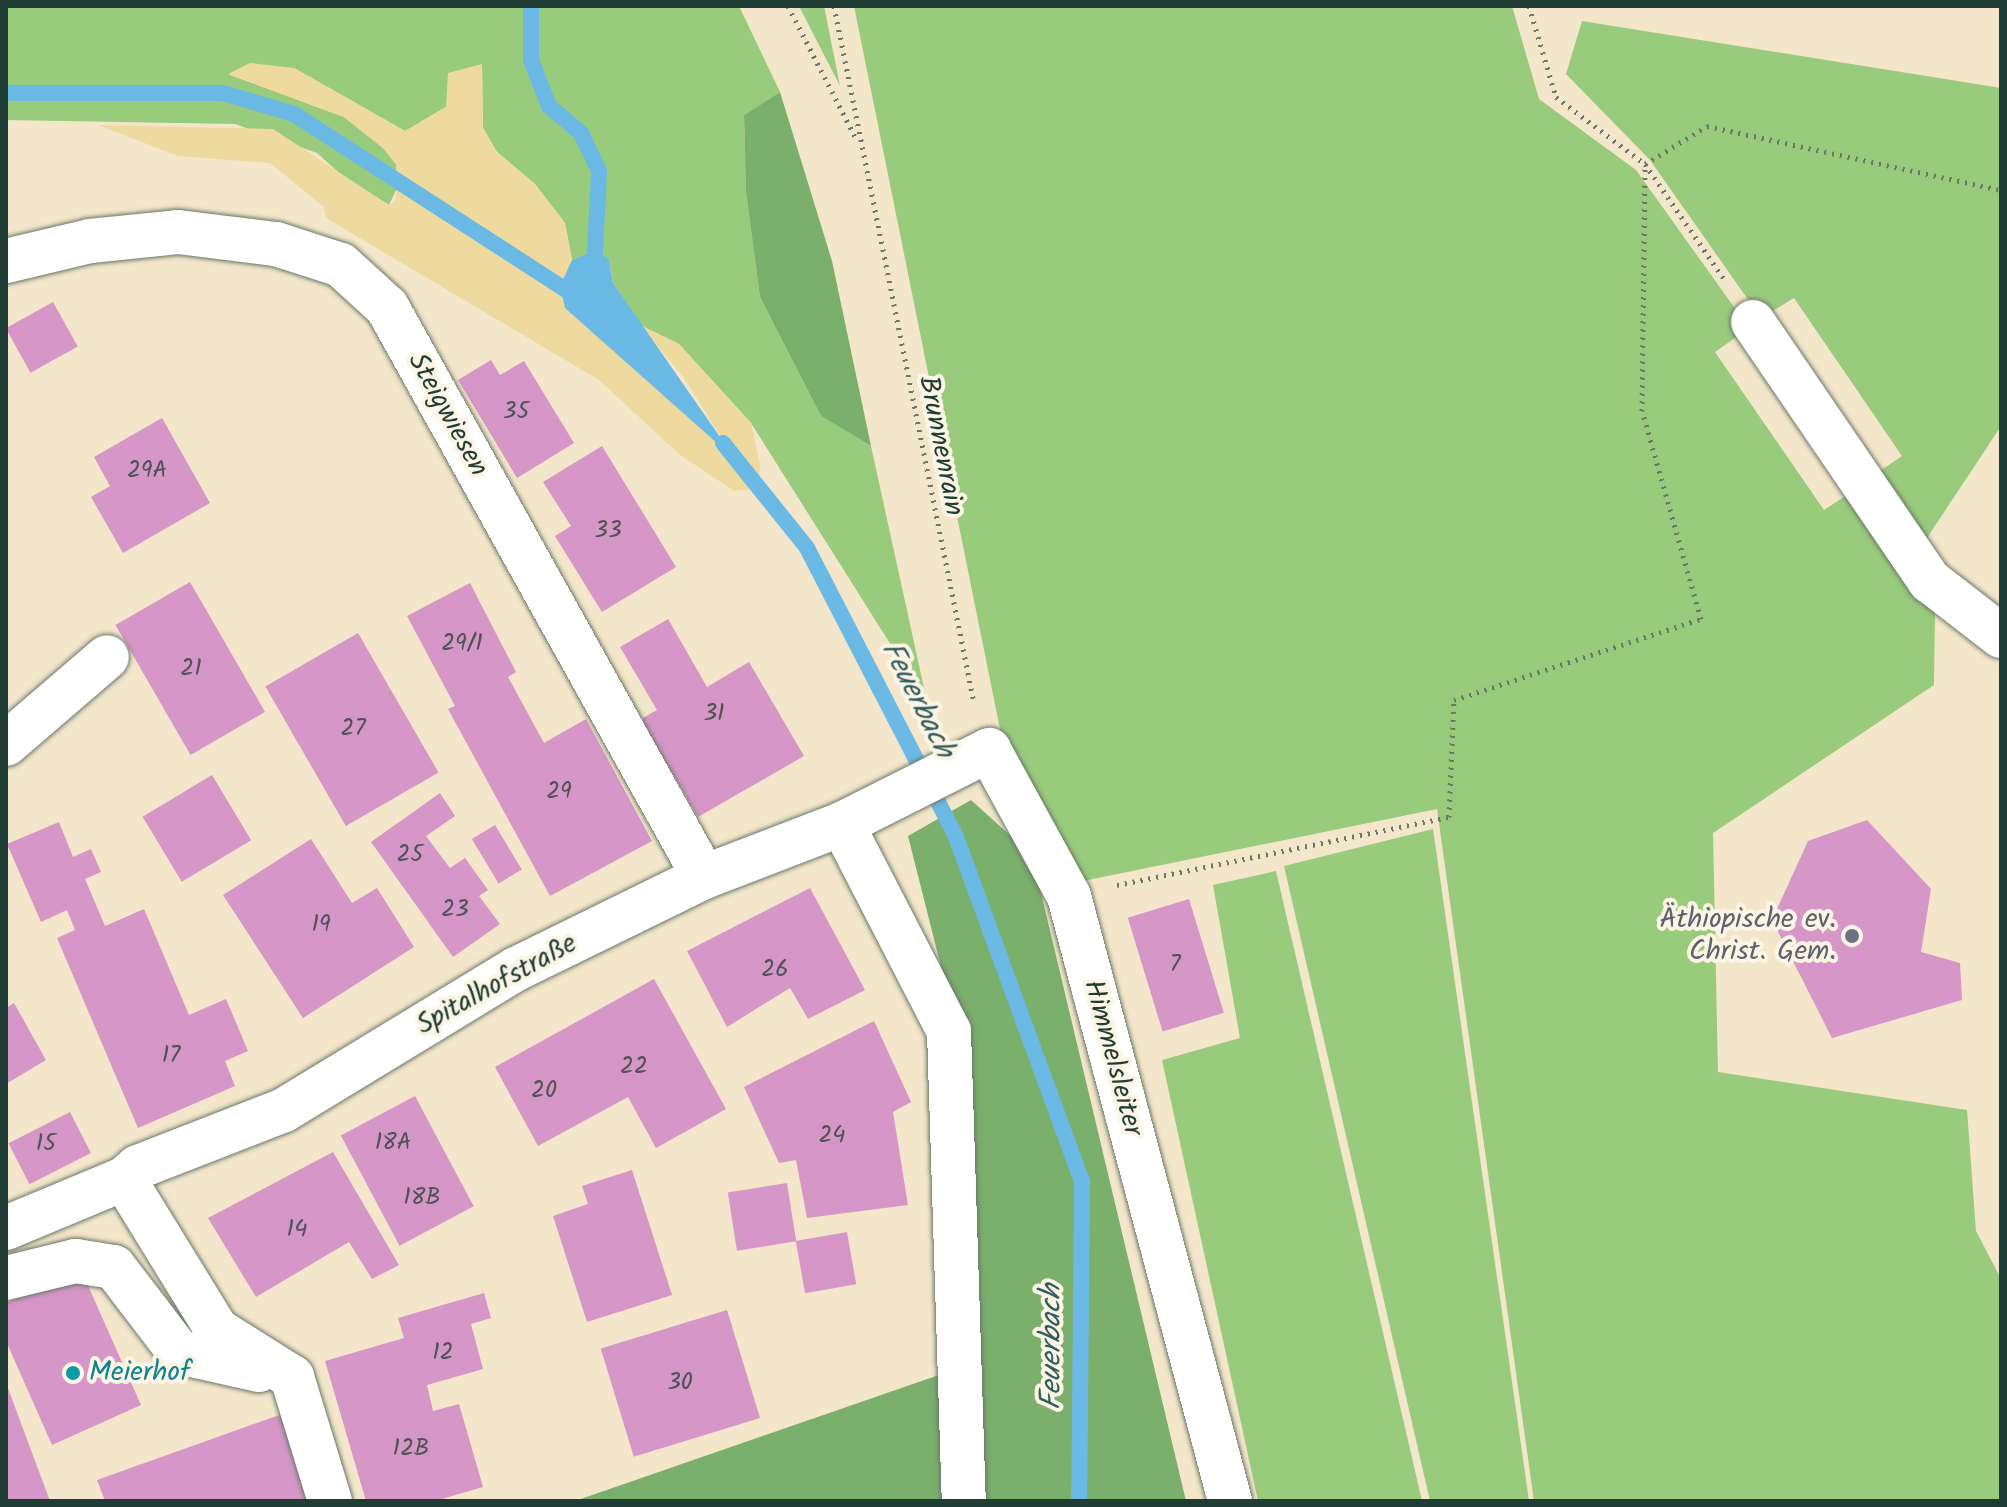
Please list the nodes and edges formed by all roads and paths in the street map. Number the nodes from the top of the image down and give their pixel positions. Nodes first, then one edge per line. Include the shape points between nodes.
1 (788, 6) edge
2 (834, 6) edge
3 (1529, 6) edge
4 (861, 148) junction
5 (1645, 164) junction
6 (2001, 190) edge
7 (6, 261) edge
8 (1753, 322) joint
9 (2001, 636) edge
10 (107, 657) dead end
11 (6, 744) edge
12 (989, 750) junction
13 (860, 814) junction
14 (704, 877) junction
15 (1069, 896) junction
16 (124, 1179) junction
17 (6, 1228) edge
18 (6, 1278) edge
19 (292, 1377) junction
20 (330, 1501) edge
21 (964, 1501) edge
22 (1230, 1501) edge

1 - 4 path, Brunnenrain
2 - 4 path, Brunnenrain
3 - 5 path via 1556,97
4 - 12 path, Brunnenrain via 963,667
5 - 6 path via 1707,126
5 - 8 path
5 - 15 path via 1642,411 1701,619 1454,700 1449,817
7 - 14 street, Steigwiesen via 90,241 178,232 248,241 341,265 387,307
8 - 9 street via 1930,581
10 - 11 street
12 - 13 street
12 - 15 street, Himmelsleiter
13 - 14 street, Spitalhofstraße
13 - 21 street via 949,1031
14 - 16 street, Spitalhofstraße via 516,969 284,1110 138,1167
15 - 22 street, Himmelsleiter
16 - 17 street, Spitalhofstraße
16 - 19 street via 217,1330
18 - 19 street via 76,1261 114,1267 179,1352
19 - 20 street

